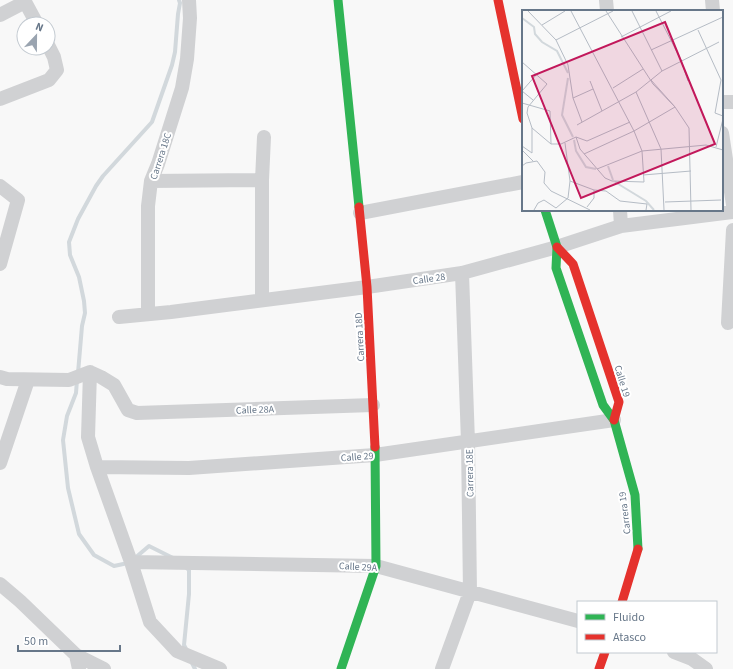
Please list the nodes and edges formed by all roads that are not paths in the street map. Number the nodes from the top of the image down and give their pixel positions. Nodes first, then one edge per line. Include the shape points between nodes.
1 (189, 0) edge
2 (338, 0) edge
3 (498, 0) edge
4 (606, 0) edge
5 (712, 0) edge
6 (25, 1) edge
7 (607, 10) edge
8 (713, 10) edge
9 (0, 15) edge
10 (33, 16) edge
11 (54, 56) edge
12 (0, 99) edge
13 (522, 114) edge
14 (264, 137) dead end
15 (723, 140) edge
16 (262, 180) junction
17 (151, 181) junction
18 (522, 182) edge
19 (0, 186) edge
20 (733, 205) edge
21 (545, 211) edge
22 (620, 211) edge
23 (733, 212) edge
24 (360, 213) junction
25 (621, 226) junction
26 (733, 230) edge
27 (557, 247) junction
28 (0, 264) edge
29 (462, 273) junction
30 (367, 287) junction
31 (262, 300) junction
32 (148, 314) junction
33 (118, 316) dead end
34 (728, 323) dead end
35 (90, 372) junction
36 (0, 377) edge
37 (28, 380) junction
38 (373, 405) junction
39 (614, 420) junction
40 (468, 442) junction
41 (375, 455) junction
42 (0, 463) edge
43 (97, 467) junction
44 (131, 562) junction
45 (376, 566) junction
46 (0, 584) edge
47 (470, 592) junction
48 (622, 601) edge
49 (577, 620) edge
50 (605, 653) edge
51 (677, 653) edge
52 (76, 655) junction
53 (79, 669) edge
54 (104, 669) edge
55 (220, 669) edge
56 (341, 669) edge
57 (442, 669) edge
58 (599, 669) edge
59 (706, 669) edge

1 - 17 street, Carrera 18C via 187,59 182,88
2 - 24 main road, Carrera 18D
3 - 13 main road
4 - 7 street
5 - 8 street
6 - 9 street
6 - 10 street
11 - 12 street via 57,70 49,80
14 - 16 street
15 - 20 street
16 - 17 street
16 - 31 street
17 - 32 street, Carrera 18C via 148,206
18 - 24 street
19 - 28 street via 18,200
21 - 27 main road, Calle 19
22 - 25 street
23 - 25 street, Calle 28
24 - 30 main road, Carrera 18D
25 - 27 street, Calle 28
26 - 34 street
27 - 29 street, Calle 28
27 - 39 main road, Calle 19 via 556,268 603,405
27 - 39 main road, Calle 19 via 573,264 619,402
29 - 30 street, Calle 28
29 - 40 street, Carrera 18E
30 - 31 street, Calle 28
30 - 38 main road, Carrera 18D
31 - 32 street, Calle 28
32 - 33 street, Calle 28
35 - 37 street via 70,380
35 - 38 street, Calle 28A via 114,385 128,410 137,413
35 - 43 street via 88,437
36 - 37 street
37 - 42 street
38 - 41 main road, Carrera 18D
39 - 40 street, Calle 29
39 - 48 main road, Carrera 19 via 635,495 639,547
40 - 41 street, Calle 29
40 - 47 street, Carrera 18E
41 - 43 street, Calle 29 via 190,468
41 - 45 main road, Carrera 18D
43 - 44 street
44 - 45 street, Calle 29A
44 - 55 street via 150,622 177,651
45 - 47 street, Calle 29A
45 - 56 main road, Carrera 18D
46 - 52 street
47 - 49 street, Calle 29A
47 - 57 street, Carrera 18E
50 - 58 main road
51 - 59 street via 692,658
52 - 53 street
52 - 54 street

